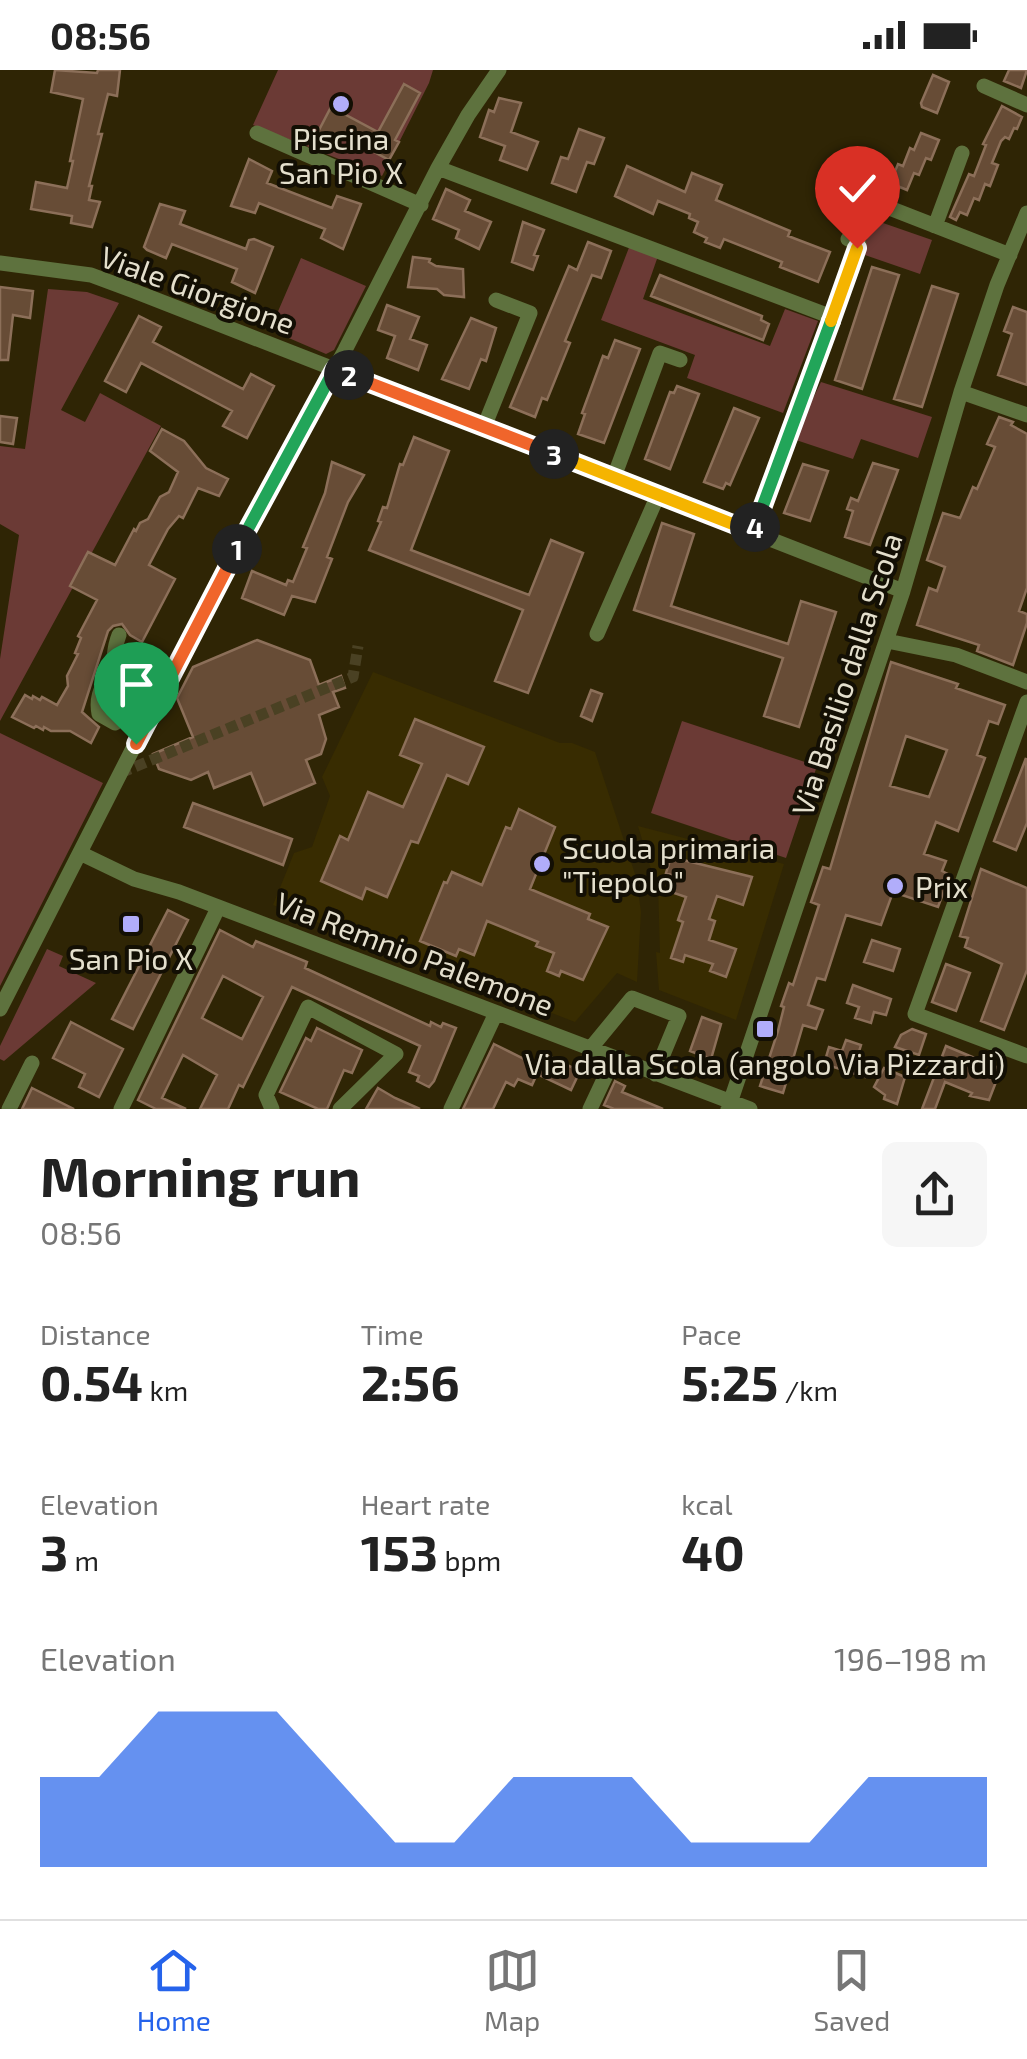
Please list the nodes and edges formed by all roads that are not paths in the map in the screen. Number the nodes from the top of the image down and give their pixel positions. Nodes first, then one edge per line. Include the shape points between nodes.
1 (499, 70) edge
2 (984, 86) dead end
3 (1027, 105) edge
4 (257, 133) dead end
5 (962, 153) dead end
6 (438, 168) junction
7 (874, 202) dead end
8 (420, 205) junction
9 (1027, 212) edge
10 (935, 226) junction
11 (848, 239) dead end
12 (1010, 254) junction
13 (0, 263) edge
14 (496, 300) dead end
15 (832, 316) junction
16 (680, 360) dead end
17 (334, 370) junction
18 (962, 392) junction
19 (1027, 416) edge
20 (484, 427) junction
21 (614, 477) junction
22 (658, 494) junction
23 (753, 532) junction
24 (903, 592) junction
25 (597, 634) dead end
26 (119, 635) dead end
27 (887, 641) junction
28 (1027, 682) edge
29 (1027, 702) edge
30 (115, 723) dead end
31 (82, 854) junction
32 (218, 908) junction
33 (0, 1008) edge
34 (496, 1014) junction
35 (590, 1049) junction
36 (1027, 1056) edge
37 (614, 1058) junction
38 (32, 1062) dead end
39 (654, 1074) junction
40 (729, 1105) edge
41 (8, 1109) edge
42 (122, 1109) edge
43 (272, 1109) edge
44 (340, 1109) edge
45 (452, 1109) edge
46 (590, 1109) edge
47 (750, 1109) edge

1 - 6 street
2 - 3 street
4 - 8 street
5 - 10 street
6 - 8 street
6 - 15 street
7 - 10 street
8 - 17 street
9 - 12 street, Via Basilio dalla Scola
10 - 12 street
11 - 15 street via 859,244
12 - 18 street, Via Basilio dalla Scola
13 - 17 street, Viale Giorgione via 91,275
14 - 20 street via 530,313
15 - 23 street
16 - 21 street via 660,353
17 - 20 street, Viale Giorgione
17 - 31 street
18 - 19 street
18 - 24 street, Via Basilio dalla Scola
20 - 21 street, Viale Giorgione
21 - 22 street, Viale Giorgione
22 - 23 street, Viale Giorgione
22 - 25 street
23 - 24 street, Viale Giorgione
24 - 27 street, Via Basilio dalla Scola
26 - 30 street via 96,698 98,714
27 - 28 street
27 - 40 street, Via Basilio dalla Scola
29 - 36 street via 915,1014
31 - 32 street, Via Remnio Palemone
31 - 33 street
32 - 34 street, Via Remnio Palemone
32 - 42 street
34 - 35 street, Via Remnio Palemone
34 - 45 street
35 - 37 street, Via Remnio Palemone
35 - 39 street via 632,998 679,1016
37 - 39 street, Via Remnio Palemone
37 - 46 street
38 - 41 street
39 - 40 street, Via Remnio Palemone
40 - 47 street, Via Remnio Palemone
43 - 44 street via 266,1096 308,1007 396,1054

